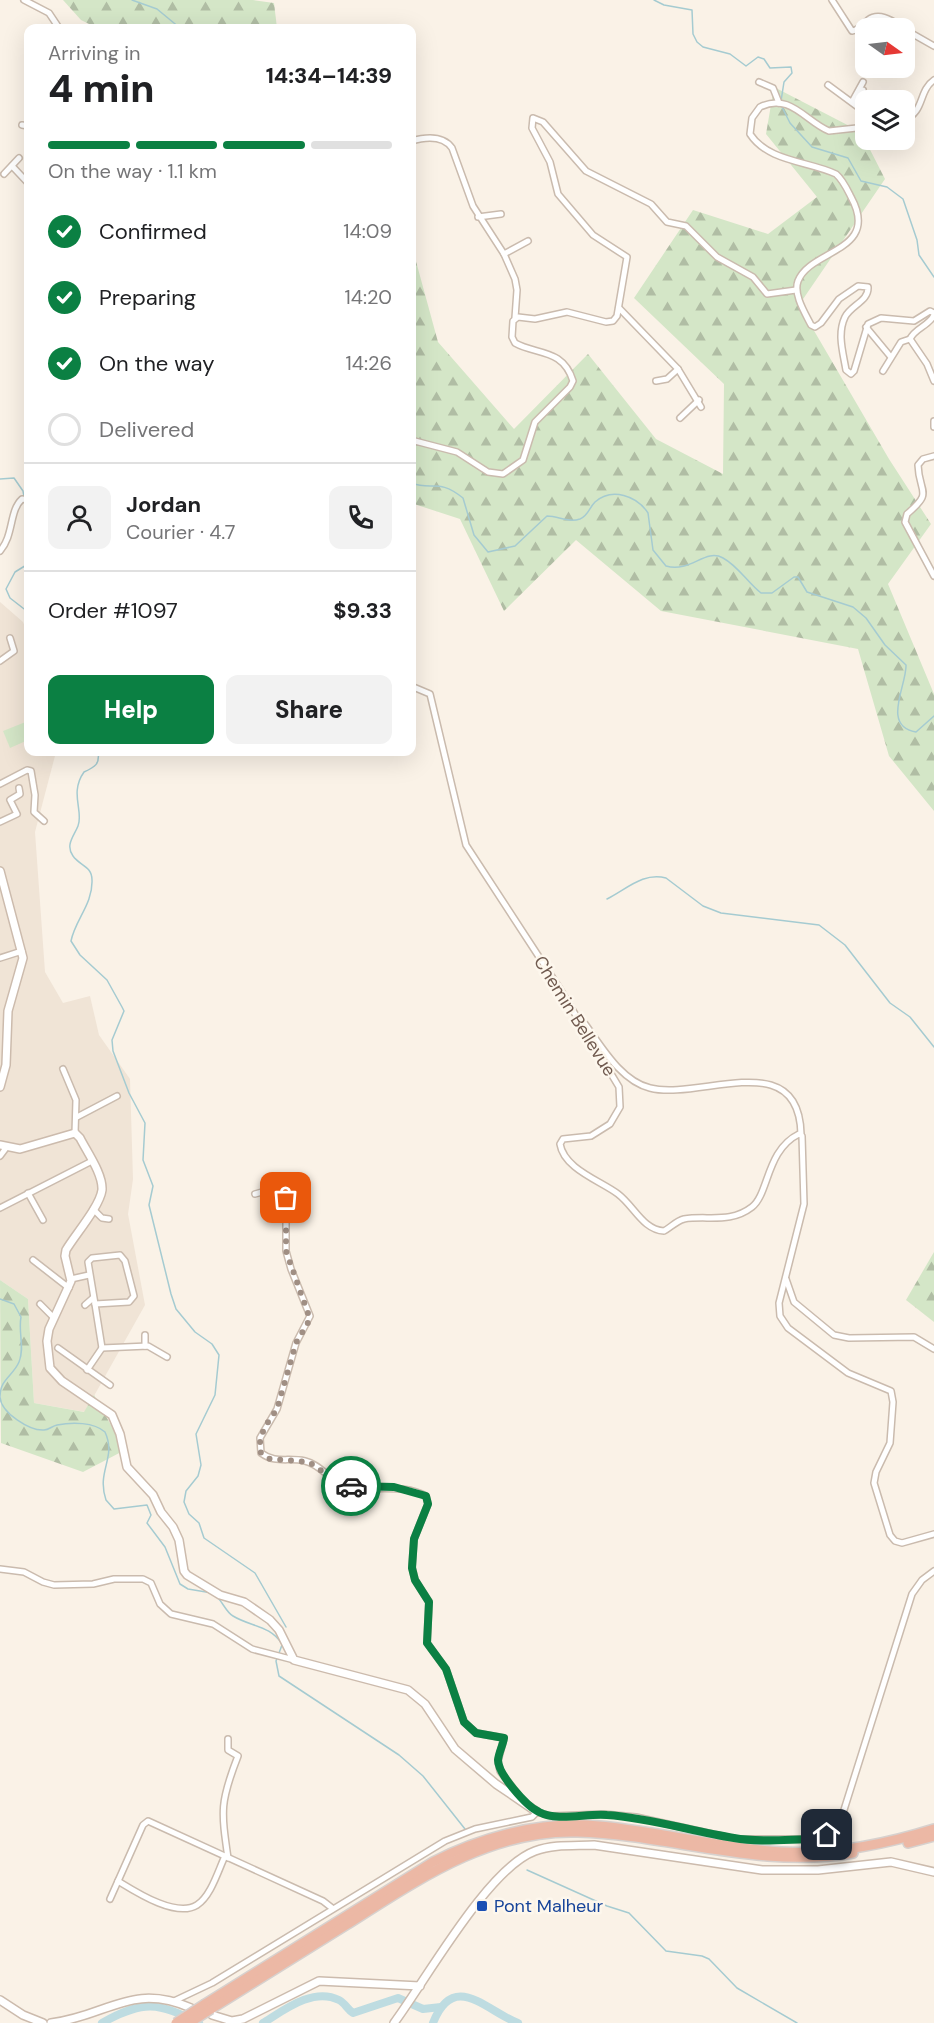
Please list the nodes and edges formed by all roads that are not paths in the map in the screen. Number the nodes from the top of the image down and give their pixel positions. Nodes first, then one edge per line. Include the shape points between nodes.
1 (24, 0) edge
2 (832, 0) edge
3 (871, 18) edge
4 (887, 18) edge
5 (56, 24) edge
6 (855, 31) edge
7 (915, 35) edge
8 (934, 46) edge
9 (934, 80) edge
10 (759, 82) dead end
11 (863, 82) dead end
12 (828, 85) dead end
13 (855, 101) edge
14 (779, 103) junction
15 (853, 103) junction
16 (915, 112) edge
17 (855, 128) edge
18 (416, 140) edge
19 (20, 158) dead end
20 (12, 166) junction
21 (4, 174) dead end
22 (24, 179) edge
23 (501, 214) dead end
24 (478, 217) junction
25 (528, 241) dead end
26 (504, 255) junction
27 (796, 290) junction
28 (619, 308) junction
29 (934, 314) edge
30 (515, 318) junction
31 (866, 327) junction
32 (645, 337) junction
33 (910, 339) junction
34 (640, 343) dead end
35 (890, 356) junction
36 (678, 369) junction
37 (883, 371) dead end
38 (656, 381) dead end
39 (934, 381) edge
40 (699, 400) junction
41 (701, 407) dead end
42 (680, 418) dead end
43 (934, 421) edge
44 (934, 427) edge
45 (416, 441) edge
46 (934, 456) edge
47 (24, 501) edge
48 (0, 551) edge
49 (934, 576) edge
50 (10, 638) dead end
51 (0, 661) edge
52 (416, 688) edge
53 (0, 784) edge
54 (19, 788) dead end
55 (44, 821) dead end
56 (0, 822) edge
57 (0, 871) edge
58 (22, 951) junction
59 (0, 958) edge
60 (568, 1002) junction
61 (63, 1069) dead end
62 (0, 1087) edge
63 (117, 1096) dead end
64 (77, 1117) junction
65 (75, 1134) junction
66 (801, 1134) junction
67 (3, 1146) edge
68 (0, 1156) edge
69 (92, 1161) junction
70 (28, 1193) junction
71 (255, 1194) dead end
72 (0, 1208) edge
73 (93, 1209) junction
74 (109, 1219) dead end
75 (43, 1220) dead end
76 (33, 1260) dead end
77 (89, 1275) junction
78 (786, 1278) junction
79 (71, 1279) junction
80 (69, 1288) junction
81 (94, 1301) junction
82 (40, 1304) dead end
83 (85, 1305) dead end
84 (53, 1317) junction
85 (145, 1335) dead end
86 (145, 1346) junction
87 (58, 1348) dead end
88 (102, 1348) junction
89 (934, 1349) edge
90 (167, 1357) dead end
91 (87, 1370) junction
92 (110, 1385) dead end
93 (934, 1534) edge
94 (0, 1569) edge
95 (934, 1571) edge
96 (294, 1660) junction
97 (228, 1739) dead end
98 (523, 1801) junction
99 (537, 1812) junction
100 (934, 1829) edge
101 (934, 1836) edge
102 (227, 1857) junction
103 (934, 1872) edge
104 (118, 1881) junction
105 (110, 1899) dead end
106 (332, 1908) junction
107 (420, 1986) junction
108 (0, 2000) edge
109 (174, 2001) junction
110 (191, 2008) dead end
111 (209, 2009) junction
112 (43, 2023) edge
113 (51, 2023) edge
114 (176, 2023) edge
115 (189, 2023) edge
116 (394, 2023) edge

1 - 5 street via 49,13
2 - 6 street via 850,30
3 - 4 street
7 - 8 street
9 - 16 street
10 - 14 street via 773,88
11 - 15 street
12 - 15 street
13 - 15 street
14 - 17 street via 803,111 830,131
14 - 27 street via 757,109 750,124 751,136 773,153 836,174 858,212 856,228 847,244 803,273
18 - 24 street via 436,138 448,143
19 - 20 street
20 - 21 street
20 - 22 street
23 - 24 street
24 - 26 street
25 - 26 street
26 - 30 street via 517,290
27 - 28 street via 767,294 753,277 717,257 686,226 665,221 651,204 586,171 548,127 533,118 532,128 550,162 558,194 593,235 627,257
27 - 31 street via 815,327 839,299 858,286 868,287 867,295 849,311 842,328 848,373 855,371
28 - 30 street via 616,319 608,322 572,312 535,319
28 - 32 street
29 - 31 street via 930,311 909,322 876,319
29 - 33 street
30 - 45 street via 511,330 515,343 548,352 573,381 535,422 523,460 505,472 493,473 457,452
31 - 35 street
32 - 34 street
32 - 36 street
33 - 35 street via 901,342
33 - 39 street
35 - 37 street
36 - 38 street via 667,379
36 - 40 street
40 - 41 street
40 - 42 street
43 - 44 street
46 - 49 street via 918,465 929,500 907,514 905,522
47 - 48 street via 16,507 10,538
50 - 51 street via 14,651
52 - 60 street, Chemin Bellevue via 430,694 466,845
53 - 55 street via 31,771 34,812
54 - 56 street via 20,794 10,800 17,814
57 - 58 street
58 - 59 street
58 - 62 street via 23,963 8,1011 6,1065
60 - 66 street via 616,1064 636,1083 665,1091 771,1083 790,1098
60 - 66 street, Chemin Bellevue via 615,1079 621,1101 615,1118 605,1129 586,1138 565,1138 561,1148 581,1172 619,1194 650,1228 664,1232 684,1219 716,1220 746,1211 758,1200 774,1159
61 - 64 street via 76,1100
63 - 64 street
64 - 65 street
65 - 67 street via 27,1148
65 - 69 street
66 - 78 street via 804,1204
67 - 68 street
69 - 70 street
69 - 73 street via 102,1190
70 - 72 street
70 - 75 street
71 - 98 street via 276,1188 286,1194 286,1251 310,1316 296,1343 277,1409 260,1438 261,1453 279,1461 309,1462 350,1486 394,1487 426,1496 428,1504 414,1539 412,1568 429,1602 427,1643 446,1669 464,1722 476,1733 504,1738 498,1761 500,1771
73 - 74 street
73 - 79 street via 66,1250
76 - 80 street
77 - 79 street
77 - 81 street
77 - 81 street via 87,1259 122,1256 134,1294 129,1302
78 - 89 street via 795,1302 834,1335 914,1337
78 - 93 street via 778,1309 784,1324 848,1373 888,1389 892,1395 890,1443 874,1483 893,1539 902,1543
79 - 80 street
80 - 84 street
81 - 83 street
81 - 88 street
82 - 84 street
84 - 96 street via 47,1341 50,1368 115,1420 127,1467 153,1495 180,1540 184,1571 220,1595 244,1602 270,1620
85 - 86 street
86 - 88 street
86 - 90 street
87 - 91 street
88 - 91 street
91 - 92 street
94 - 96 street via 24,1572 54,1585 143,1579 152,1584 160,1604 171,1614 213,1624 252,1649
95 - 99 street via 912,1594 843,1813 827,1835 816,1839 735,1839 636,1817 551,1816
96 - 98 street via 408,1690 425,1704 455,1749
97 - 102 street via 228,1749 238,1756 222,1806
98 - 99 street
99 - 106 street via 445,1841
100 - 111 highway via 876,1844 795,1852 744,1849 586,1825 544,1827 497,1837 433,1862
101 - 111 highway via 875,1850 811,1858 729,1854 578,1832 512,1840 425,1875
102 - 104 street via 201,1902 190,1908 146,1898
102 - 104 street via 145,1821
102 - 106 street
103 - 107 street via 891,1862 818,1870 762,1870 614,1847 547,1848 520,1858 496,1880
104 - 105 street
106 - 109 street via 212,1983
107 - 111 street via 319,1981 243,2019 232,2021
107 - 116 street
108 - 112 street via 22,2016
109 - 110 street
109 - 113 street via 140,1997
111 - 114 highway, bridge
111 - 115 highway, bridge

